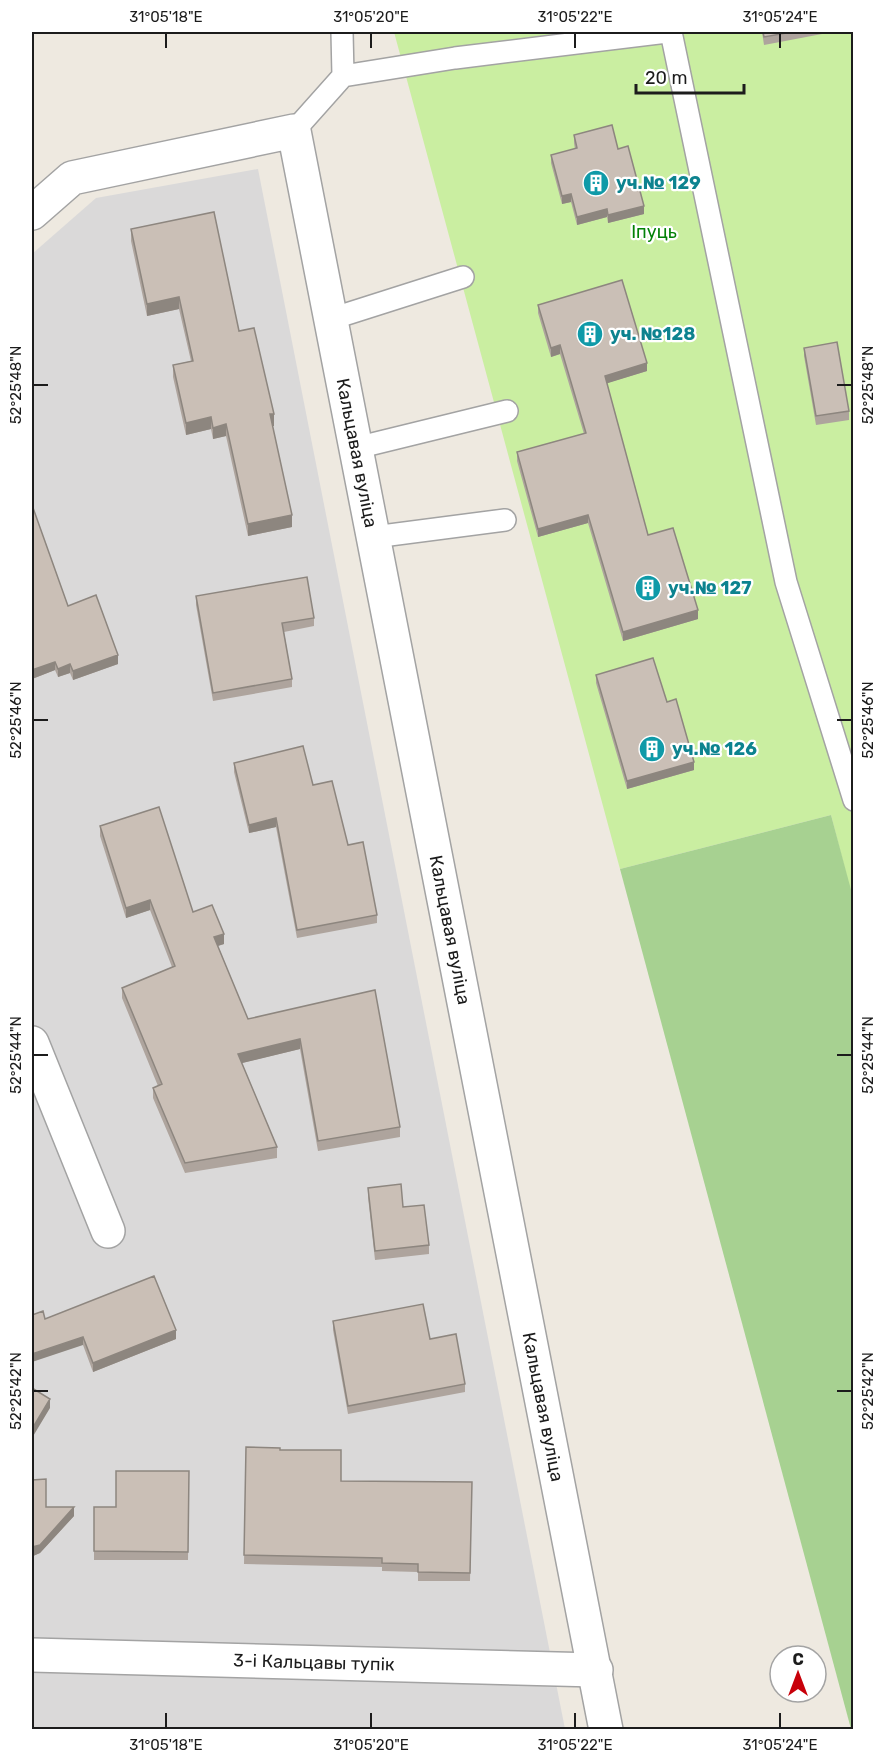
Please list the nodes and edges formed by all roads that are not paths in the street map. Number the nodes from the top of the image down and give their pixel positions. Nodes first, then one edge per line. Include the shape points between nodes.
1 (342, 32) edge
2 (669, 32) edge
3 (343, 76) junction
4 (294, 130) junction
5 (32, 213) edge
6 (463, 277) dead end
7 (331, 319) junction
8 (507, 411) dead end
9 (356, 448) junction
10 (505, 520) dead end
11 (374, 537) junction
12 (854, 800) edge
13 (32, 1043) edge
14 (108, 1231) dead end
15 (32, 1655) edge
16 (596, 1670) junction
17 (606, 1730) edge

1 - 3 lane
2 - 3 lane
2 - 12 lane via 786,582
3 - 4 lane
4 - 5 street via 72,178
4 - 7 street, Кальцавая вуліца
6 - 7 lane
7 - 9 street, Кальцавая вуліца
8 - 9 lane
9 - 11 street, Кальцавая вуліца
10 - 11 lane
11 - 16 street, Кальцавая вуліца
13 - 14 street
15 - 16 street, 3-і Кальцавы тупік
16 - 17 street, Кальцавая вуліца

